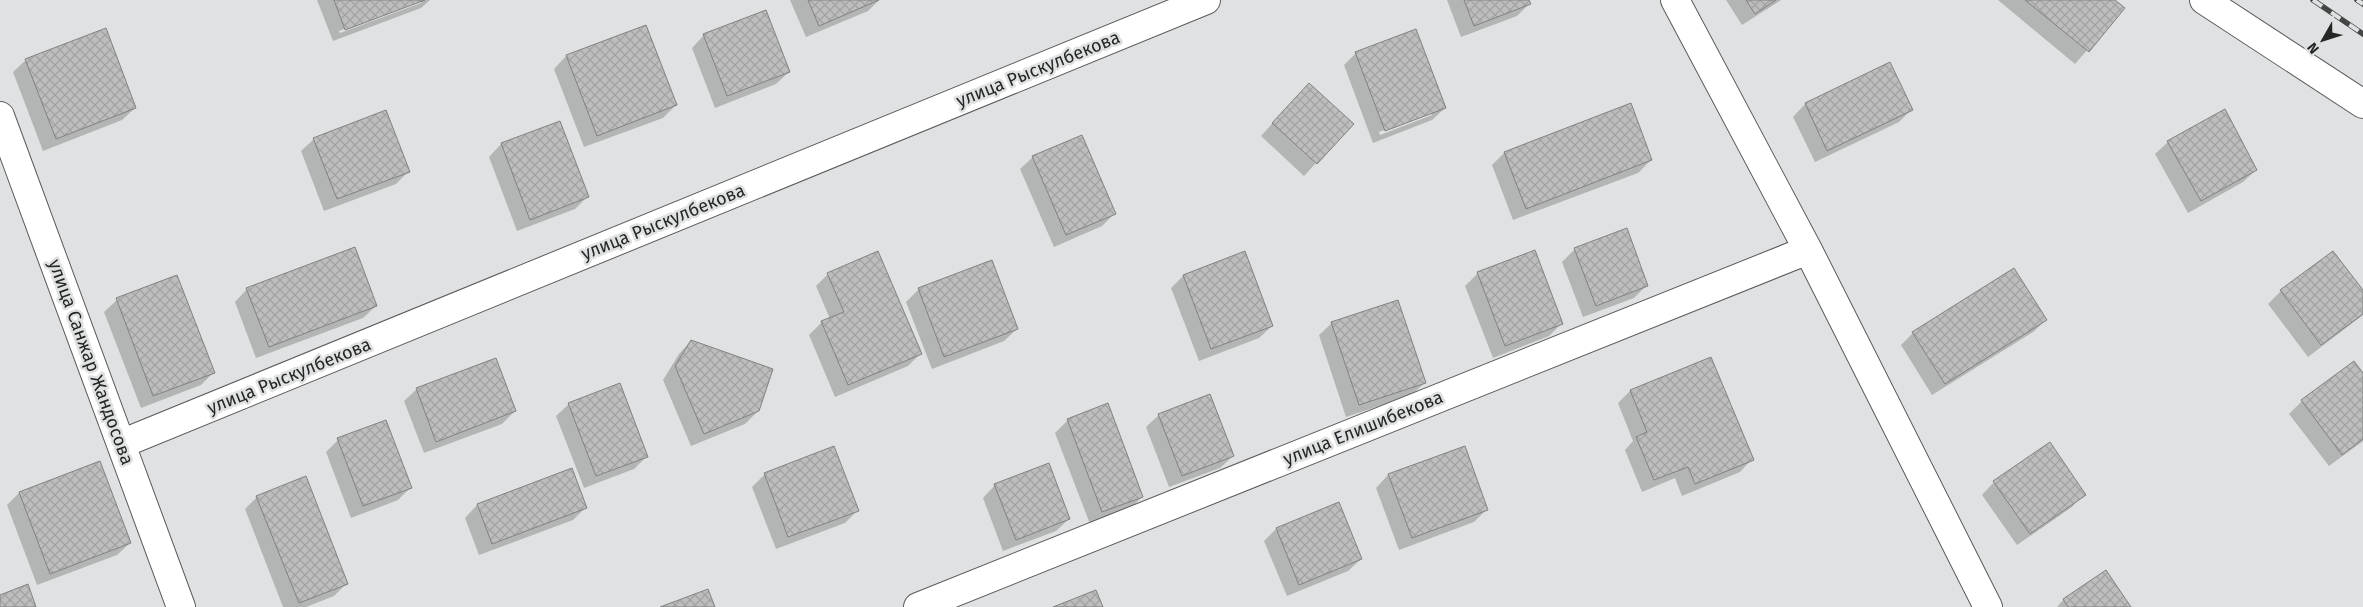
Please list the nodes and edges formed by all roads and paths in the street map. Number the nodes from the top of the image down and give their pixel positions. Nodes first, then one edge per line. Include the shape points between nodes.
1 (1206, 0) edge
2 (1675, 0) edge
3 (2204, 0) edge
4 (2363, 104) edge
5 (0, 116) edge
6 (9, 168) edge
7 (1808, 250) junction
8 (121, 444) junction
9 (182, 607) edge
10 (918, 607) edge
11 (1988, 607) edge

1 - 8 street, улица Рыскулбекова
2 - 7 street
3 - 4 street
5 - 6 street, улица Санжар Жандосова
6 - 8 street, улица Санжар Жандосова
7 - 10 street, улица Елишибекова
7 - 11 street
8 - 9 street, улица Санжар Жандосова

